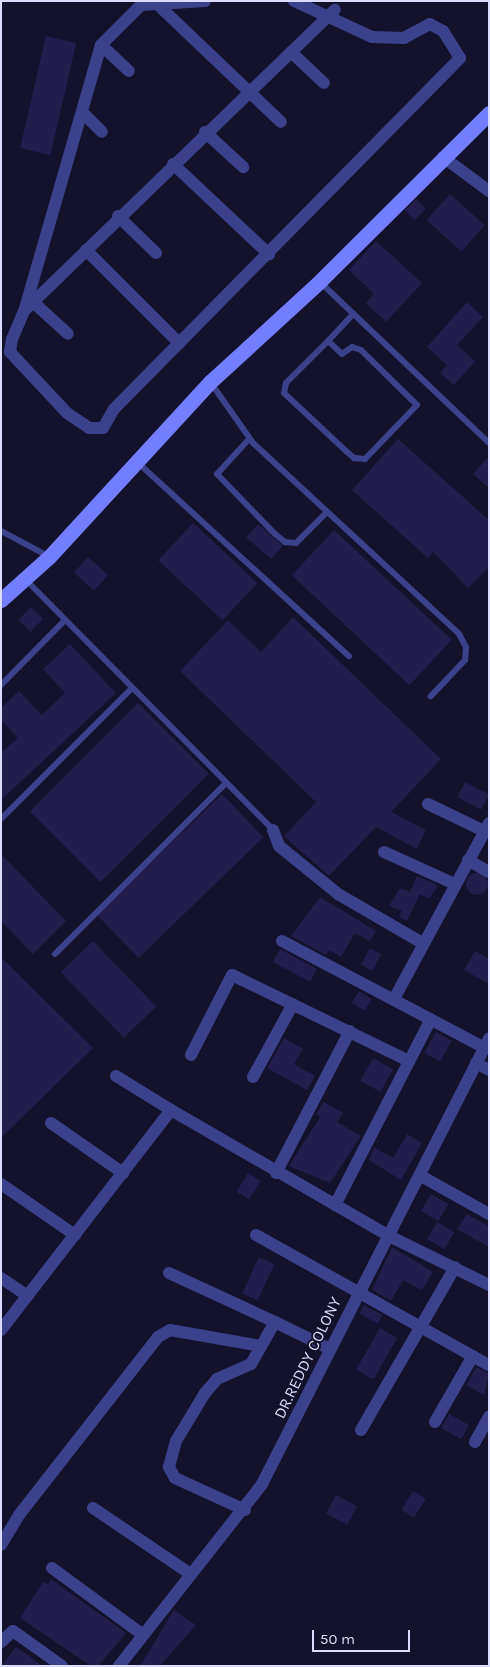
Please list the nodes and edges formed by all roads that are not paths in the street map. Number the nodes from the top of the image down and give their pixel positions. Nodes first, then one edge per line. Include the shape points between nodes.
1 (205, 1) edge
2 (294, 1) edge
3 (316, 1) edge
4 (157, 4) junction
5 (336, 9) edge
6 (101, 45) junction
7 (290, 52) junction
8 (129, 71) dead end
9 (324, 83) dead end
10 (247, 91) junction
11 (82, 112) junction
12 (489, 113) edge
13 (281, 122) dead end
14 (102, 132) dead end
15 (205, 132) junction
16 (443, 157) junction
17 (173, 164) junction
18 (243, 167) dead end
19 (489, 191) edge
20 (118, 216) junction
21 (86, 250) junction
22 (156, 253) dead end
23 (269, 254) junction
24 (319, 282) junction
25 (28, 307) junction
26 (353, 314) junction
27 (68, 334) dead end
28 (328, 341) junction
29 (179, 343) junction
30 (210, 382) junction
31 (249, 439) junction
32 (489, 443) edge
33 (135, 460) junction
34 (327, 512) junction
35 (1, 531) edge
36 (49, 557) junction
37 (24, 578) junction
38 (1, 600) edge
39 (65, 620) junction
40 (349, 656) dead end
41 (1, 685) edge
42 (132, 688) junction
43 (430, 696) dead end
44 (225, 784) junction
45 (428, 804) dead end
46 (1, 819) edge
47 (487, 827) edge
48 (273, 830) joint
49 (384, 852) dead end
50 (468, 860) junction
51 (489, 872) edge
52 (455, 884) junction
53 (282, 940) dead end
54 (424, 944) junction
55 (55, 954) dead end
56 (394, 1000) junction
57 (293, 1004) junction
58 (431, 1019) junction
59 (350, 1031) junction
60 (487, 1044) edge
61 (191, 1055) dead end
62 (409, 1061) junction
63 (476, 1063) junction
64 (489, 1070) edge
65 (116, 1076) dead end
66 (253, 1077) dead end
67 (171, 1110) junction
68 (51, 1123) dead end
69 (123, 1173) junction
70 (276, 1173) junction
71 (421, 1176) junction
72 (1, 1184) edge
73 (335, 1205) junction
74 (489, 1214) edge
75 (75, 1235) junction
76 (256, 1235) dead end
77 (391, 1237) junction
78 (455, 1267) junction
79 (170, 1273) dead end
80 (1, 1278) edge
81 (489, 1285) edge
82 (358, 1293) junction
83 (28, 1296) junction
84 (275, 1322) junction
85 (420, 1328) junction
86 (1, 1330) edge
87 (261, 1346) junction
88 (330, 1349) junction
89 (473, 1356) junction
90 (489, 1365) edge
91 (489, 1417) edge
92 (435, 1422) dead end
93 (361, 1430) dead end
94 (475, 1442) dead end
95 (93, 1508) dead end
96 (245, 1510) junction
97 (1, 1545) edge
98 (52, 1568) dead end
99 (189, 1574) junction
100 (142, 1634) junction
101 (1, 1642) edge
102 (62, 1666) edge
103 (119, 1666) edge

1 - 4 street
2 - 5 street
3 - 5 street
4 - 6 street via 141,5
4 - 10 street
5 - 7 street
5 - 23 street via 372,37 404,38 430,24 443,31 460,58
6 - 8 street
6 - 11 street
7 - 9 street
7 - 10 street
10 - 13 street
10 - 15 street
11 - 14 street
11 - 25 street
12 - 16 street
15 - 17 street
15 - 18 street
16 - 19 street
16 - 24 street
17 - 20 street
17 - 23 street
20 - 21 street
20 - 22 street
21 - 25 street
21 - 29 street
23 - 29 street
24 - 26 lane
24 - 30 street
25 - 27 street
25 - 29 street via 10,352 66,413 89,428 103,428 114,409
26 - 28 lane
26 - 32 lane
28 - 28 lane via 342,354 352,347 361,350 417,405 365,458 350,454 284,394 286,383
30 - 31 lane
30 - 33 street
31 - 34 lane
31 - 34 lane via 216,474 275,534 285,542 296,543
33 - 36 street
33 - 40 lane
34 - 43 lane via 463,640 464,660
35 - 36 lane
36 - 37 street
37 - 38 street
37 - 39 lane
39 - 41 lane
39 - 42 lane
42 - 44 lane
42 - 46 lane
44 - 48 lane
44 - 55 lane
45 - 47 street
47 - 50 street
48 - 54 street via 279,846 338,894
49 - 52 street
50 - 51 street
50 - 52 street
52 - 54 street
53 - 56 street
54 - 56 street
56 - 58 street
57 - 59 street
57 - 61 street via 232,975
57 - 66 street
58 - 60 street
58 - 62 street
59 - 62 street
59 - 70 street
60 - 63 street, DR.REDDY COLONY
62 - 73 street
63 - 64 street
63 - 71 street, DR.REDDY COLONY
65 - 67 street
67 - 69 street
67 - 70 street
68 - 69 street
69 - 75 street
70 - 73 street
71 - 74 street
71 - 77 street, DR.REDDY COLONY
72 - 75 street
73 - 77 street
75 - 83 street
76 - 82 street
77 - 78 street
77 - 82 street, DR.REDDY COLONY
78 - 81 street
78 - 85 street
79 - 84 street
80 - 83 street
82 - 85 street
82 - 88 street, DR.REDDY COLONY
83 - 86 street
84 - 87 street
84 - 88 street
85 - 89 street
85 - 93 street
87 - 96 street via 244,1369 217,1379 205,1393 176,1441 169,1467 175,1478
87 - 97 street via 170,1330 158,1337 19,1515
88 - 96 street, DR.REDDY COLONY via 279,1456
89 - 90 street
89 - 92 street
91 - 94 street
95 - 99 street
96 - 99 street, DR.REDDY COLONY via 222,1531
98 - 100 street
99 - 100 street, DR.REDDY COLONY
100 - 103 street, DR.REDDY COLONY
101 - 102 street via 13,1631

